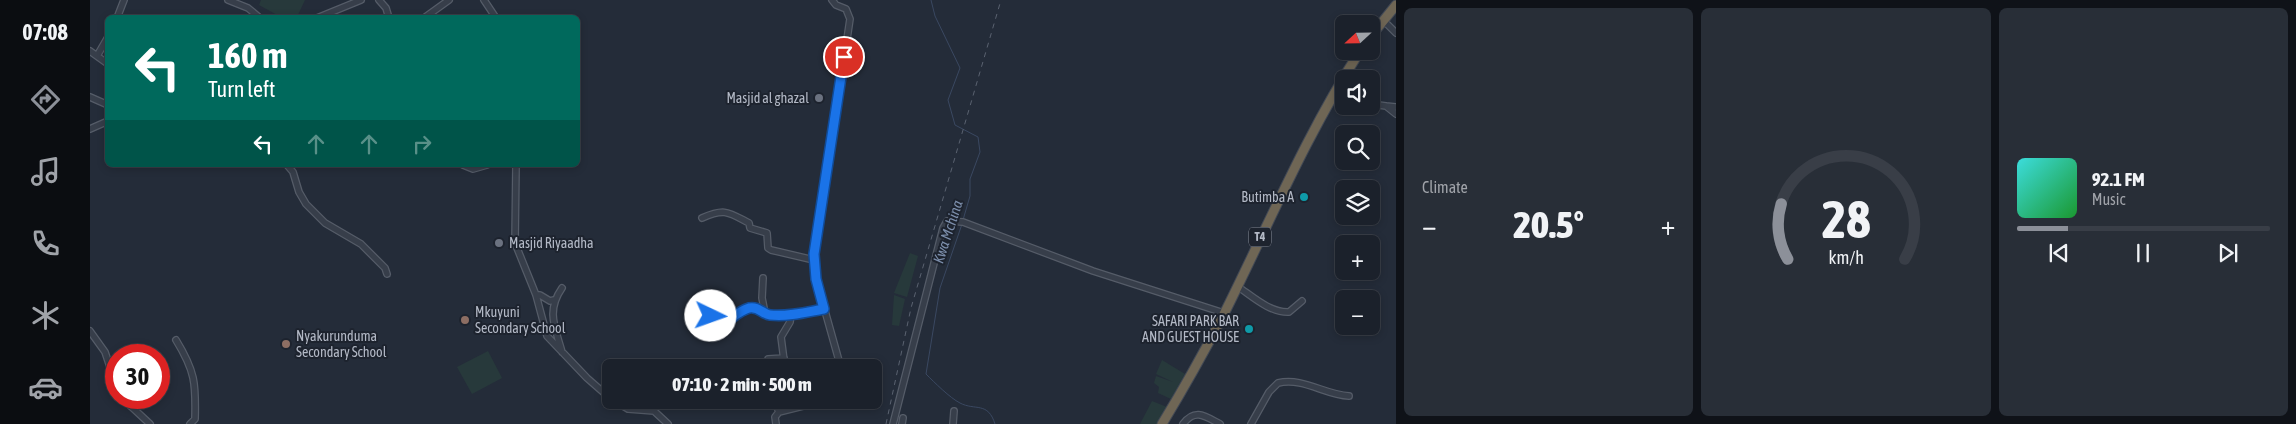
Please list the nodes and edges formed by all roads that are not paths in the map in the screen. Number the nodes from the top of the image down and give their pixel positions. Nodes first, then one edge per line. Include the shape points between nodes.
1 (124, 0) edge
2 (228, 0) edge
3 (361, 0) edge
4 (379, 0) edge
5 (449, 0) edge
6 (484, 0) edge
7 (832, 0) edge
8 (1396, 5) edge
9 (118, 15) edge
10 (256, 15) edge
11 (324, 15) edge
12 (388, 15) edge
13 (428, 15) edge
14 (494, 15) edge
15 (1384, 21) junction
16 (1380, 26) edge
17 (1396, 33) edge
18 (105, 42) edge
19 (90, 51) edge
20 (97, 56) junction
21 (105, 62) edge
22 (90, 97) edge
23 (1335, 100) edge
24 (105, 104) edge
25 (1380, 105) edge
26 (1386, 106) junction
27 (1396, 107) edge
28 (1396, 114) edge
29 (105, 122) edge
30 (90, 129) edge
31 (289, 167) edge
32 (468, 167) edge
33 (480, 167) edge
34 (516, 167) edge
35 (702, 218) dead end
36 (814, 260) junction
37 (387, 274) dead end
38 (763, 278) dead end
39 (1237, 286) junction
40 (562, 288) dead end
41 (536, 295) junction
42 (554, 300) junction
43 (1302, 302) dead end
44 (824, 309) junction
45 (765, 313) junction
46 (1224, 313) junction
47 (791, 315) junction
48 (711, 316) dead end
49 (90, 331) edge
50 (176, 340) dead end
51 (105, 352) edge
52 (563, 354) junction
53 (784, 358) joint
54 (768, 359) edge
55 (838, 359) edge
56 (602, 390) edge
57 (1349, 396) dead end
58 (134, 409) edge
59 (628, 409) edge
60 (778, 409) edge
61 (791, 409) edge
62 (954, 411) dead end
63 (779, 412) junction
64 (150, 424) edge
65 (190, 424) edge
66 (668, 424) edge
67 (776, 424) edge
68 (893, 424) edge
69 (953, 424) edge
70 (1162, 424) edge
71 (1183, 424) edge
72 (1220, 424) edge
73 (1252, 424) edge

1 - 9 street
2 - 10 street
3 - 11 street
4 - 12 street
5 - 13 street
6 - 14 street
7 - 36 street via 846,9 850,19
8 - 15 highway
15 - 16 highway
15 - 17 street
18 - 20 street
19 - 20 street
20 - 21 street
22 - 24 street
23 - 39 highway, T4 via 1285,185
25 - 26 street
26 - 27 street
26 - 28 street
29 - 30 street
31 - 37 street via 306,204 325,223 361,244
32 - 33 street
34 - 41 street via 515,244
35 - 36 street via 718,212 733,213 749,223 750,228 767,233 771,250
36 - 44 street
38 - 45 street
39 - 43 street via 1280,311 1289,312
39 - 46 highway, T4
40 - 42 street
41 - 42 street
41 - 52 street via 547,336
42 - 52 street via 553,316
44 - 47 street
44 - 55 street
45 - 47 street
45 - 48 street via 750,308 734,314 726,322
46 - 68 street via 1093,271 963,222 947,221
46 - 70 highway, T4
47 - 53 street via 782,334
49 - 51 street
50 - 65 street via 194,376 195,419
52 - 56 street
53 - 54 street
57 - 73 street via 1331,394 1308,385 1278,383 1268,392
58 - 64 street
59 - 66 street via 654,411
60 - 63 street
61 - 63 street
62 - 69 street
63 - 67 street via 775,417
71 - 72 street via 1191,415 1198,413

